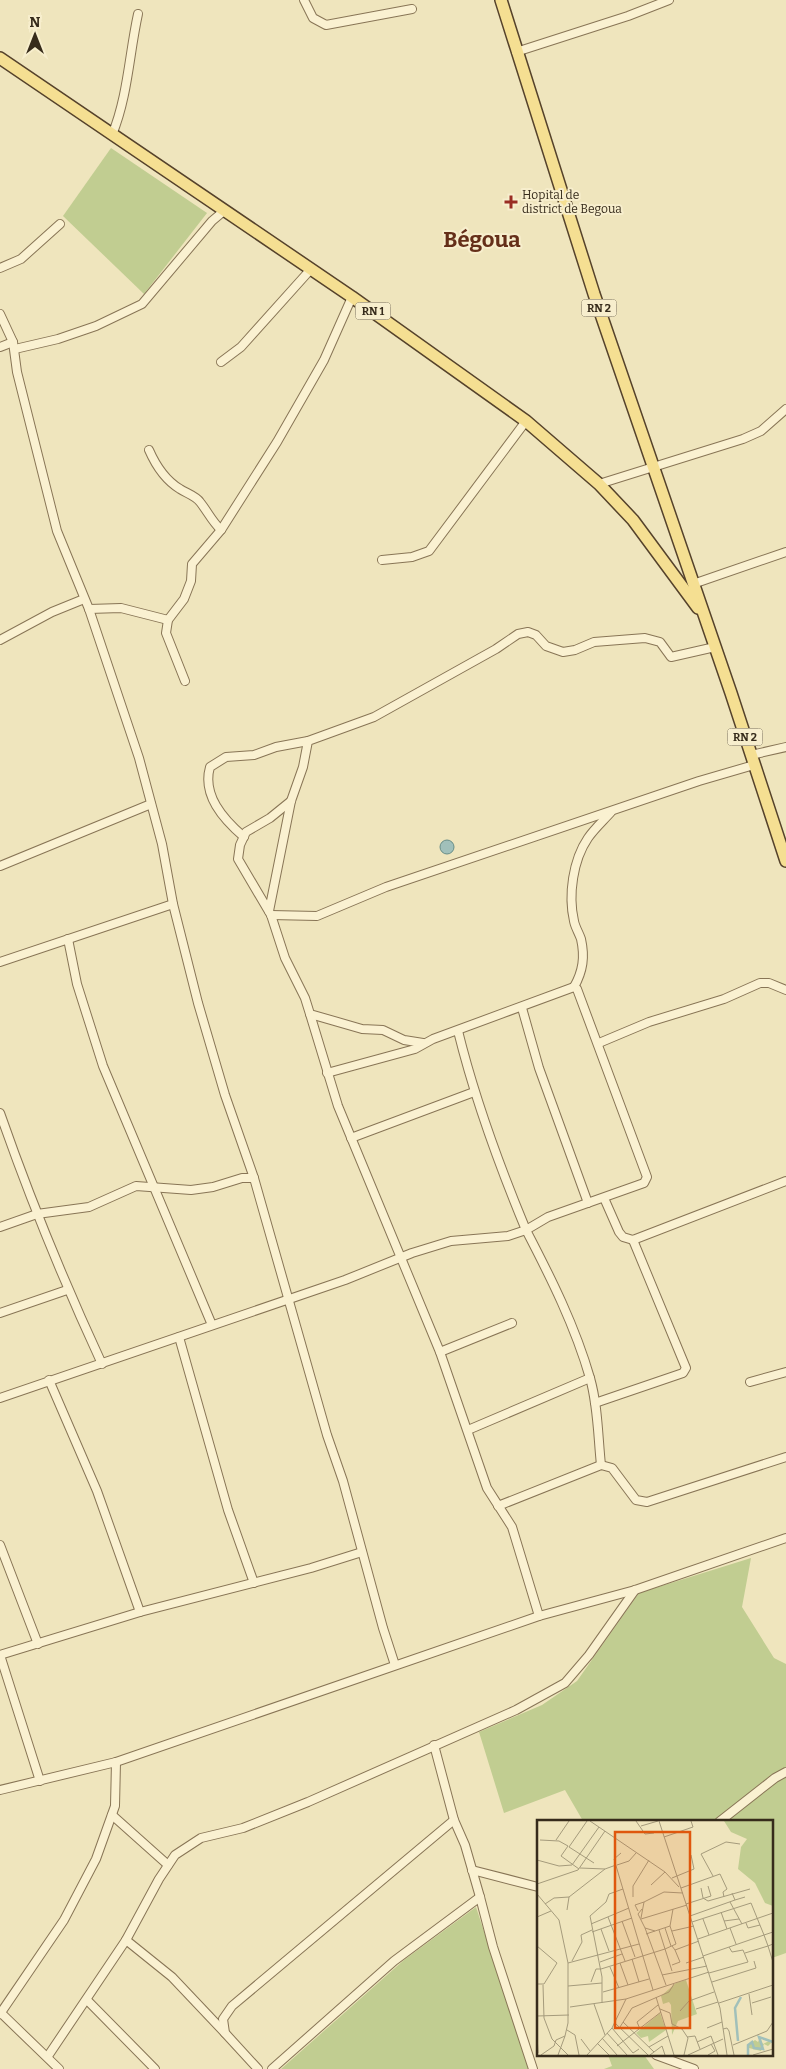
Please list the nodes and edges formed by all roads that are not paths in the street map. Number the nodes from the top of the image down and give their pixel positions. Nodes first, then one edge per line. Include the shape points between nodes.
1 (304, 0) edge
2 (501, 0) edge
3 (669, 0) edge
4 (412, 9) dead end
5 (138, 14) dead end
6 (516, 52) junction
7 (0, 58) edge
8 (112, 135) junction
9 (225, 210) junction
10 (60, 224) dead end
11 (0, 268) edge
12 (311, 269) junction
13 (352, 297) junction
14 (0, 314) edge
15 (14, 346) junction
16 (0, 347) edge
17 (221, 362) dead end
18 (786, 409) edge
19 (526, 421) junction
20 (148, 450) dead end
21 (653, 467) junction
22 (599, 484) junction
23 (221, 530) junction
24 (786, 552) edge
25 (382, 560) dead end
26 (693, 584) junction
27 (84, 599) junction
28 (89, 609) junction
29 (702, 614) junction
30 (168, 620) junction
31 (0, 640) edge
32 (715, 647) junction
33 (186, 681) dead end
34 (308, 741) junction
35 (786, 747) edge
36 (752, 760) junction
37 (291, 801) junction
38 (151, 804) junction
39 (611, 811) junction
40 (244, 837) junction
41 (786, 861) edge
42 (0, 866) edge
43 (274, 889) junction
44 (260, 896) junction
45 (173, 904) junction
46 (270, 913) junction
47 (68, 939) junction
48 (0, 962) edge
49 (574, 987) junction
50 (786, 990) edge
51 (522, 1008) junction
52 (310, 1014) junction
53 (458, 1031) junction
54 (424, 1043) junction
55 (598, 1043) junction
56 (327, 1073) junction
57 (474, 1092) junction
58 (0, 1113) edge
59 (351, 1138) junction
60 (254, 1178) junction
61 (786, 1181) edge
62 (153, 1188) junction
63 (604, 1198) junction
64 (588, 1203) junction
65 (37, 1214) junction
66 (0, 1227) edge
67 (526, 1230) junction
68 (633, 1240) junction
69 (403, 1258) junction
70 (67, 1290) junction
71 (288, 1298) junction
72 (0, 1313) edge
73 (512, 1323) dead end
74 (212, 1325) junction
75 (179, 1337) junction
76 (440, 1352) junction
77 (102, 1364) junction
78 (786, 1372) edge
79 (590, 1378) junction
80 (50, 1380) junction
81 (750, 1382) dead end
82 (0, 1398) edge
83 (595, 1403) junction
84 (468, 1430) junction
85 (786, 1457) edge
86 (601, 1466) junction
87 (498, 1506) junction
88 (786, 1538) edge
89 (0, 1545) edge
90 (362, 1552) junction
91 (254, 1583) junction
92 (635, 1590) junction
93 (140, 1612) junction
94 (539, 1616) junction
95 (38, 1644) junction
96 (0, 1655) edge
97 (395, 1665) junction
98 (434, 1745) junction
99 (116, 1762) junction
100 (786, 1772) edge
101 (40, 1781) junction
102 (0, 1790) edge
103 (112, 1815) junction
104 (454, 1820) junction
105 (722, 1820) edge
106 (168, 1865) junction
107 (472, 1870) junction
108 (537, 1887) edge
109 (480, 1897) junction
110 (126, 1940) junction
111 (87, 2000) junction
112 (1, 2013) edge
113 (225, 2033) junction
114 (48, 2056) junction
115 (659, 2056) edge
116 (59, 2069) edge
117 (155, 2069) edge
118 (258, 2069) edge
119 (272, 2069) edge
120 (533, 2069) edge
121 (694, 2069) edge

1 - 4 street via 314,18 326,25
2 - 6 main road, RN 2
3 - 6 street
5 - 8 street via 125,99
6 - 21 main road, RN 2
7 - 8 main road, RN 1
8 - 9 main road, RN 1
9 - 12 main road, RN 1
9 - 15 street via 142,304 96,326 58,339
10 - 11 street via 21,259
12 - 13 main road, RN 1
12 - 17 street via 241,346
13 - 19 main road, RN 1
13 - 23 street via 310,386
14 - 15 street
15 - 16 street
15 - 27 street via 17,372 53,517
18 - 21 street via 761,431 743,439
19 - 22 main road, RN 1
19 - 25 street via 429,551 412,557
20 - 23 street via 166,478 199,500 210,520
21 - 22 street
21 - 26 main road, RN 2
22 - 29 main road, RN 1 via 633,520
23 - 30 street via 192,564 191,581 184,599
24 - 26 street
26 - 29 main road, RN 2
27 - 28 street
27 - 31 street
28 - 30 street via 121,608
28 - 38 street via 139,758
29 - 32 main road, RN 2
30 - 33 street via 166,633
32 - 34 street via 670,657 655,639 635,638 594,642 562,652 546,646 536,635 528,632 518,634 374,716
32 - 36 main road, RN 2
34 - 37 street
34 - 40 street via 254,755 226,757 210,767 210,789 217,811
35 - 36 street
36 - 39 street
36 - 41 main road, RN 2
37 - 40 street via 246,832
37 - 43 street
38 - 42 street
38 - 45 street
39 - 46 street via 386,887 316,916
39 - 49 street via 588,838 574,879 573,914 581,938 583,966
40 - 44 street via 238,859
43 - 44 street
43 - 46 street
44 - 46 street
45 - 47 street
45 - 60 street via 200,1011
46 - 52 street via 285,958
47 - 48 street
47 - 62 street via 77,984 103,1066
49 - 51 street
49 - 55 street
50 - 55 street via 770,983 760,983 724,999 649,1022
51 - 53 street
51 - 64 street via 539,1068
52 - 54 street
52 - 56 street
53 - 54 street
53 - 57 street
54 - 56 street via 415,1049
55 - 63 street via 647,1177 644,1183
56 - 59 street
57 - 59 street
57 - 67 street via 496,1158
58 - 65 street
59 - 69 street via 395,1246
60 - 62 street via 191,1190
60 - 71 street
61 - 68 street
62 - 65 street via 136,1186 89,1207
62 - 74 street
63 - 64 street
63 - 68 street via 619,1232
64 - 67 street via 548,1216
65 - 66 street
65 - 70 street
67 - 69 street via 508,1236 451,1241
67 - 79 street via 563,1301
68 - 83 street via 686,1368 683,1373
69 - 71 street
69 - 76 street
70 - 72 street
70 - 77 street
71 - 74 street
71 - 90 street
73 - 76 street
74 - 75 street
75 - 77 street
75 - 91 street via 228,1510
76 - 84 street
77 - 80 street
78 - 81 street
79 - 83 street
79 - 84 street
80 - 82 street
80 - 93 street via 97,1491
83 - 86 street
84 - 87 street via 487,1488
85 - 86 street via 647,1502 636,1500 612,1468
86 - 87 street
87 - 94 street via 512,1527
88 - 92 street
89 - 95 street
90 - 91 street
90 - 97 street
91 - 93 street
92 - 94 street
92 - 98 street via 565,1683 516,1710
93 - 95 street
94 - 97 street
95 - 96 street
96 - 101 street
97 - 99 street
98 - 104 street
98 - 106 street via 243,1828 201,1838 174,1855
99 - 101 street
99 - 103 street
100 - 105 street
101 - 102 street
103 - 106 street
103 - 112 street via 78,1896
104 - 107 street
104 - 113 street via 232,2006 223,2019
106 - 110 street
107 - 108 street
107 - 109 street
109 - 119 street via 394,1962
109 - 120 street via 492,1947
110 - 111 street
110 - 113 street via 172,1977
111 - 114 street
111 - 117 street
112 - 114 street
113 - 118 street
114 - 116 street
115 - 121 street

